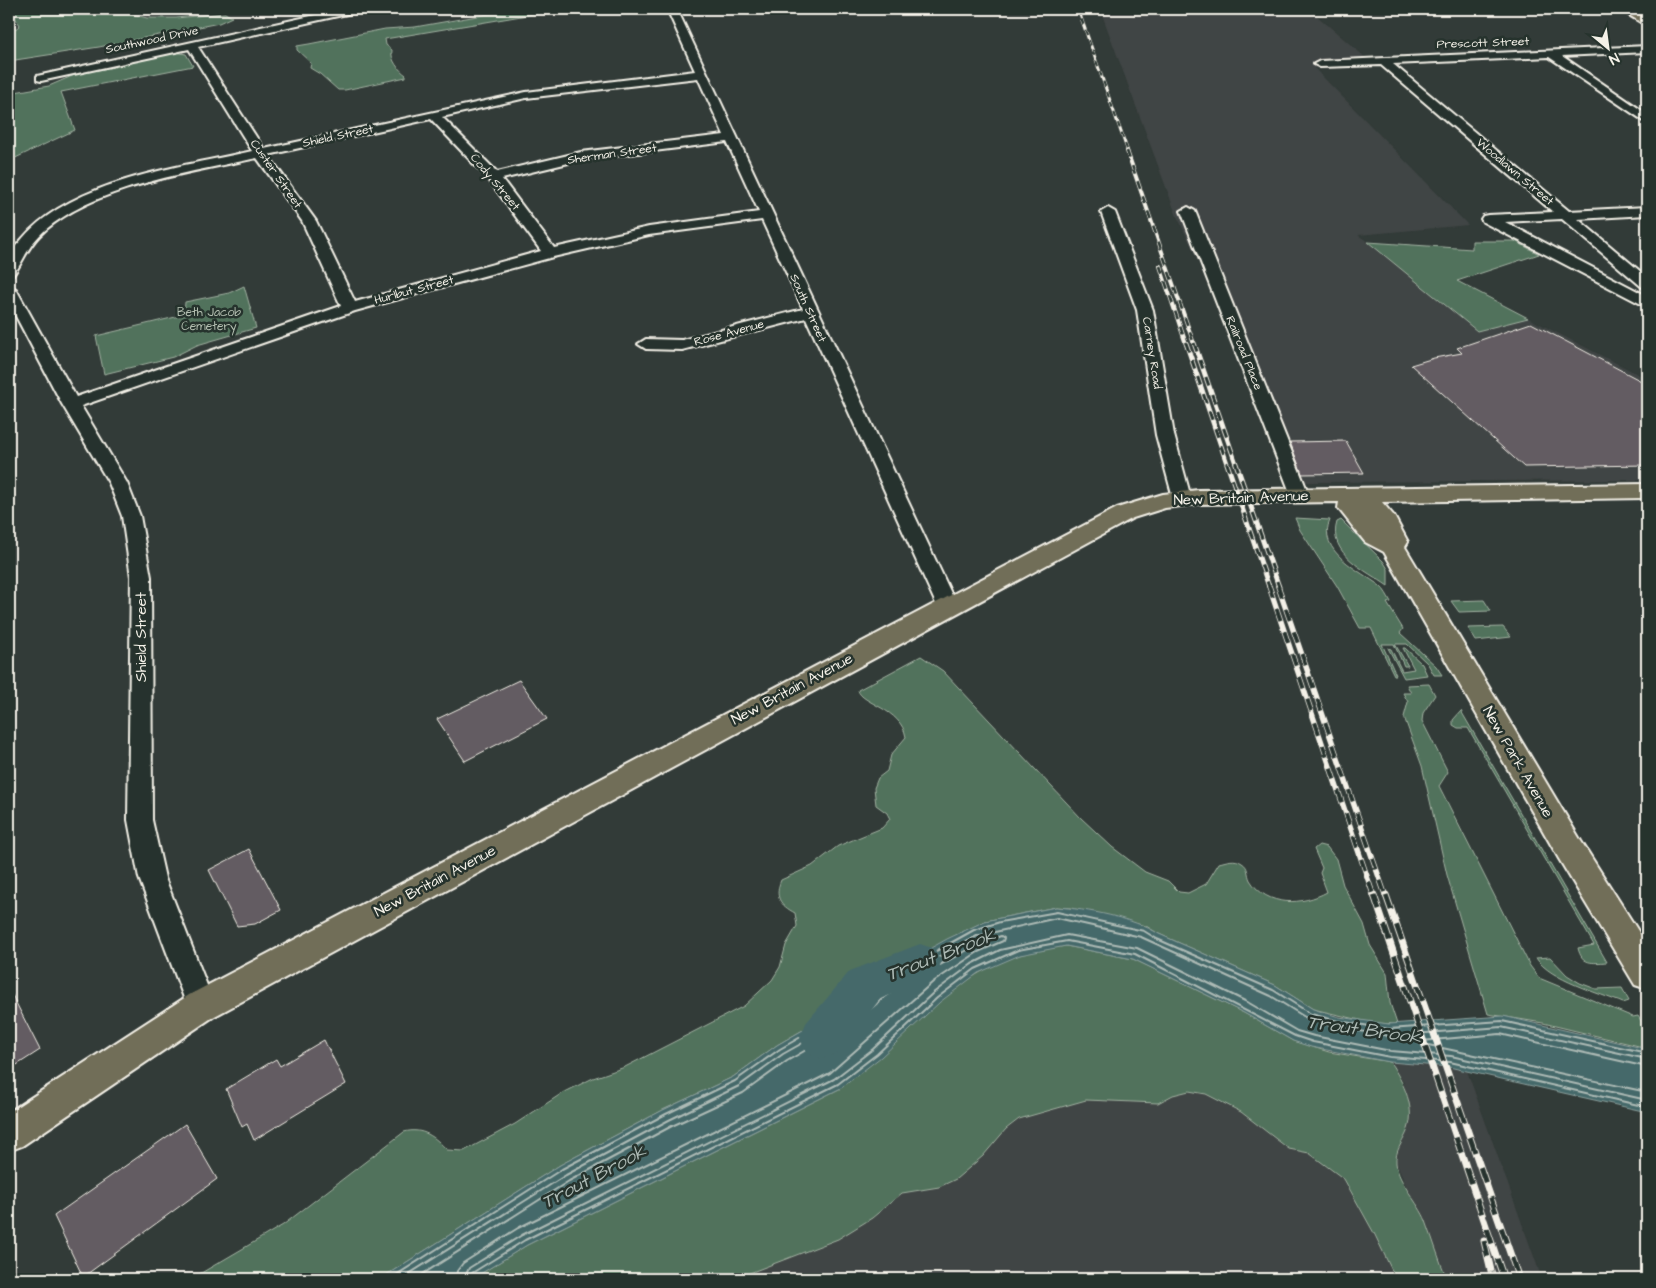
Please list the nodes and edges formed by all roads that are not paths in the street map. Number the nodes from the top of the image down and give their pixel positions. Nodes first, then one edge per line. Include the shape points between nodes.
1 (356, 9) edge
2 (672, 9) edge
3 (1625, 9) edge
4 (1647, 22) edge
5 (192, 45) junction
6 (1647, 49) edge
7 (1552, 54) junction
8 (1382, 61) junction
9 (1320, 64) dead end
10 (702, 74) junction
11 (41, 78) dead end
12 (434, 115) junction
13 (1647, 118) edge
14 (731, 138) junction
15 (260, 153) junction
16 (494, 177) junction
17 (1188, 211) dead end
18 (1647, 211) edge
19 (1108, 212) dead end
20 (1566, 215) junction
21 (767, 216) junction
22 (550, 253) junction
23 (9, 271) edge
24 (1647, 284) edge
25 (9, 289) edge
26 (1647, 302) edge
27 (350, 308) junction
28 (810, 312) junction
29 (646, 344) dead end
30 (71, 404) junction
31 (1647, 492) edge
32 (1300, 495) junction
33 (1356, 496) junction
34 (1182, 498) junction
35 (947, 606) junction
36 (1647, 974) edge
37 (201, 1006) junction
38 (9, 1133) edge

1 - 5 street, Southwood Drive
2 - 10 street, South Street
3 - 4 main road
5 - 11 street, Southwood Drive
5 - 15 street, Custer Street
6 - 7 street, Prescott Street
7 - 8 street, Prescott Street
7 - 13 street
8 - 9 street, Prescott Street
8 - 20 street, Woodlawn Street
10 - 12 street, Shield Street via 562,89
10 - 14 street, South Street
12 - 15 street, Shield Street
12 - 16 street, Cody Street
14 - 16 street, Sherman Street via 581,156
14 - 21 street, South Street
15 - 23 street, Shield Street via 165,174 122,186 80,203 43,225 27,239
15 - 27 street, Custer Street via 309,221
16 - 22 street, Cody Street
17 - 32 street, Railroad Place
18 - 20 street
19 - 34 street, Carney Road via 1145,310 1165,435
20 - 24 street, Woodlawn Street
20 - 26 street via 1488,219
21 - 22 street, Hurlbut Street via 649,231
21 - 28 street, South Street
22 - 27 street, Hurlbut Street
25 - 30 street, Shield Street
27 - 30 street, Hurlbut Street
28 - 29 street, Rose Avenue via 682,345
28 - 35 street, South Street
30 - 37 street, Shield Street via 118,483 131,516 141,577 140,820 152,878
31 - 33 main road, New Britain Avenue
32 - 33 main road, New Britain Avenue
32 - 34 main road, New Britain Avenue
33 - 36 main road, New Park Avenue via 1350,508 1372,536 1393,547 1570,850
34 - 35 main road, New Britain Avenue via 1143,506 1109,520
35 - 37 main road, New Britain Avenue
37 - 38 main road, New Britain Avenue

